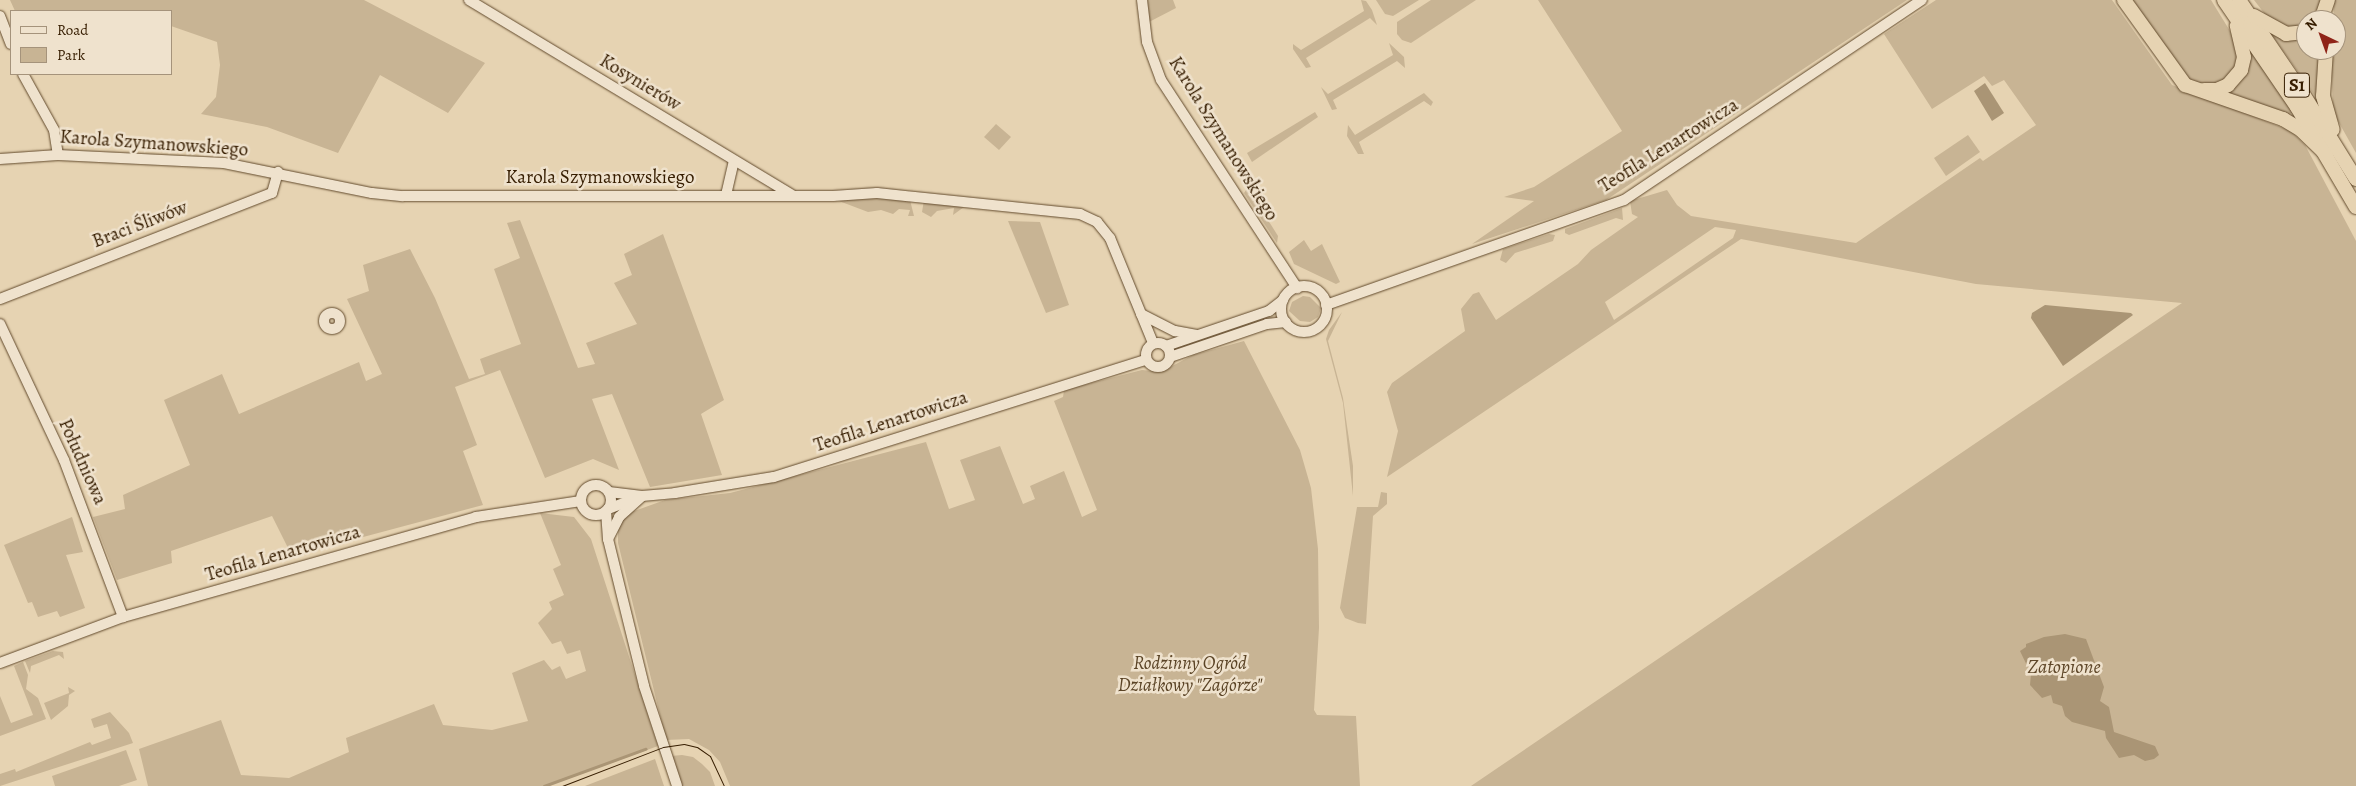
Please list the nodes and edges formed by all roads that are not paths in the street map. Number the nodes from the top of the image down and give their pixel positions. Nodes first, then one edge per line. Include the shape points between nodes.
1 (469, 0) edge
2 (1142, 0) edge
3 (1922, 0) edge
4 (2124, 0) edge
5 (2235, 5) edge
6 (0, 16) edge
7 (2296, 34) edge
8 (10, 41) edge
9 (2326, 60) edge
10 (24, 75) edge
11 (2197, 90) junction
12 (2326, 154) junction
13 (58, 155) junction
14 (0, 159) edge
15 (734, 161) junction
16 (2346, 161) junction
17 (278, 172) junction
18 (2356, 180) edge
19 (726, 195) junction
20 (793, 195) junction
21 (2356, 207) edge
22 (1297, 288) junction
23 (0, 299) edge
24 (1284, 300) junction
25 (1326, 305) junction
26 (1141, 314) junction
27 (1286, 322) junction
28 (0, 324) edge
29 (1198, 336) junction
30 (1153, 343) junction
31 (1166, 346) junction
32 (1170, 357) junction
33 (1146, 360) junction
34 (609, 492) junction
35 (642, 496) junction
36 (581, 502) junction
37 (603, 512) junction
38 (608, 539) junction
39 (123, 617) junction
40 (0, 663) edge
41 (677, 786) edge

1 - 15 street, Kosynierów
2 - 22 street, Karola Szymanowskiego via 1148,42 1161,80
3 - 25 street, Teofila Lenartowicza via 1624,200
4 - 11 highway via 2173,72 2185,85
5 - 7 highway via 2279,32
5 - 11 highway via 2243,46 2241,70 2221,88
5 - 12 highway, S1
5 - 16 highway, S1
6 - 8 street
9 - 16 highway via 2324,102
10 - 13 street via 54,130
11 - 12 highway via 2283,119 2301,130
12 - 21 highway, S1
13 - 14 street, Karola Szymanowskiego
13 - 17 street, Karola Szymanowskiego via 224,163
15 - 19 street
15 - 20 street, Kosynierów
16 - 18 highway, S1
17 - 19 street, Karola Szymanowskiego via 372,193 403,196
17 - 23 street, Braci Śliwów via 272,193
19 - 20 street, Karola Szymanowskiego
20 - 26 street, Karola Szymanowskiego via 897,193 1085,216 1097,222 1110,238
22 - 24 street
22 - 25 street via 1315,290
24 - 27 street via 1282,314
24 - 29 street via 1268,312
25 - 27 street via 1325,318 1312,330 1298,331
26 - 29 street via 1175,331
26 - 30 street, Karola Szymanowskiego
27 - 32 street via 1267,324
28 - 39 street, Południowa via 64,460
29 - 31 street
30 - 31 street
30 - 33 street via 1146,352
31 - 32 street
32 - 33 street via 1165,365 1158,367
33 - 35 street, Teofila Lenartowicza via 804,469 724,487
34 - 35 street, Teofila Lenartowicza
34 - 36 street via 598,485 590,486 583,492
34 - 37 street via 611,500
35 - 37 street, Teofila Lenartowicza
35 - 38 street via 619,517
36 - 37 street via 585,510
36 - 39 street, Teofila Lenartowicza via 476,517
37 - 38 street
38 - 41 street via 644,686
39 - 40 street, Teofila Lenartowicza

